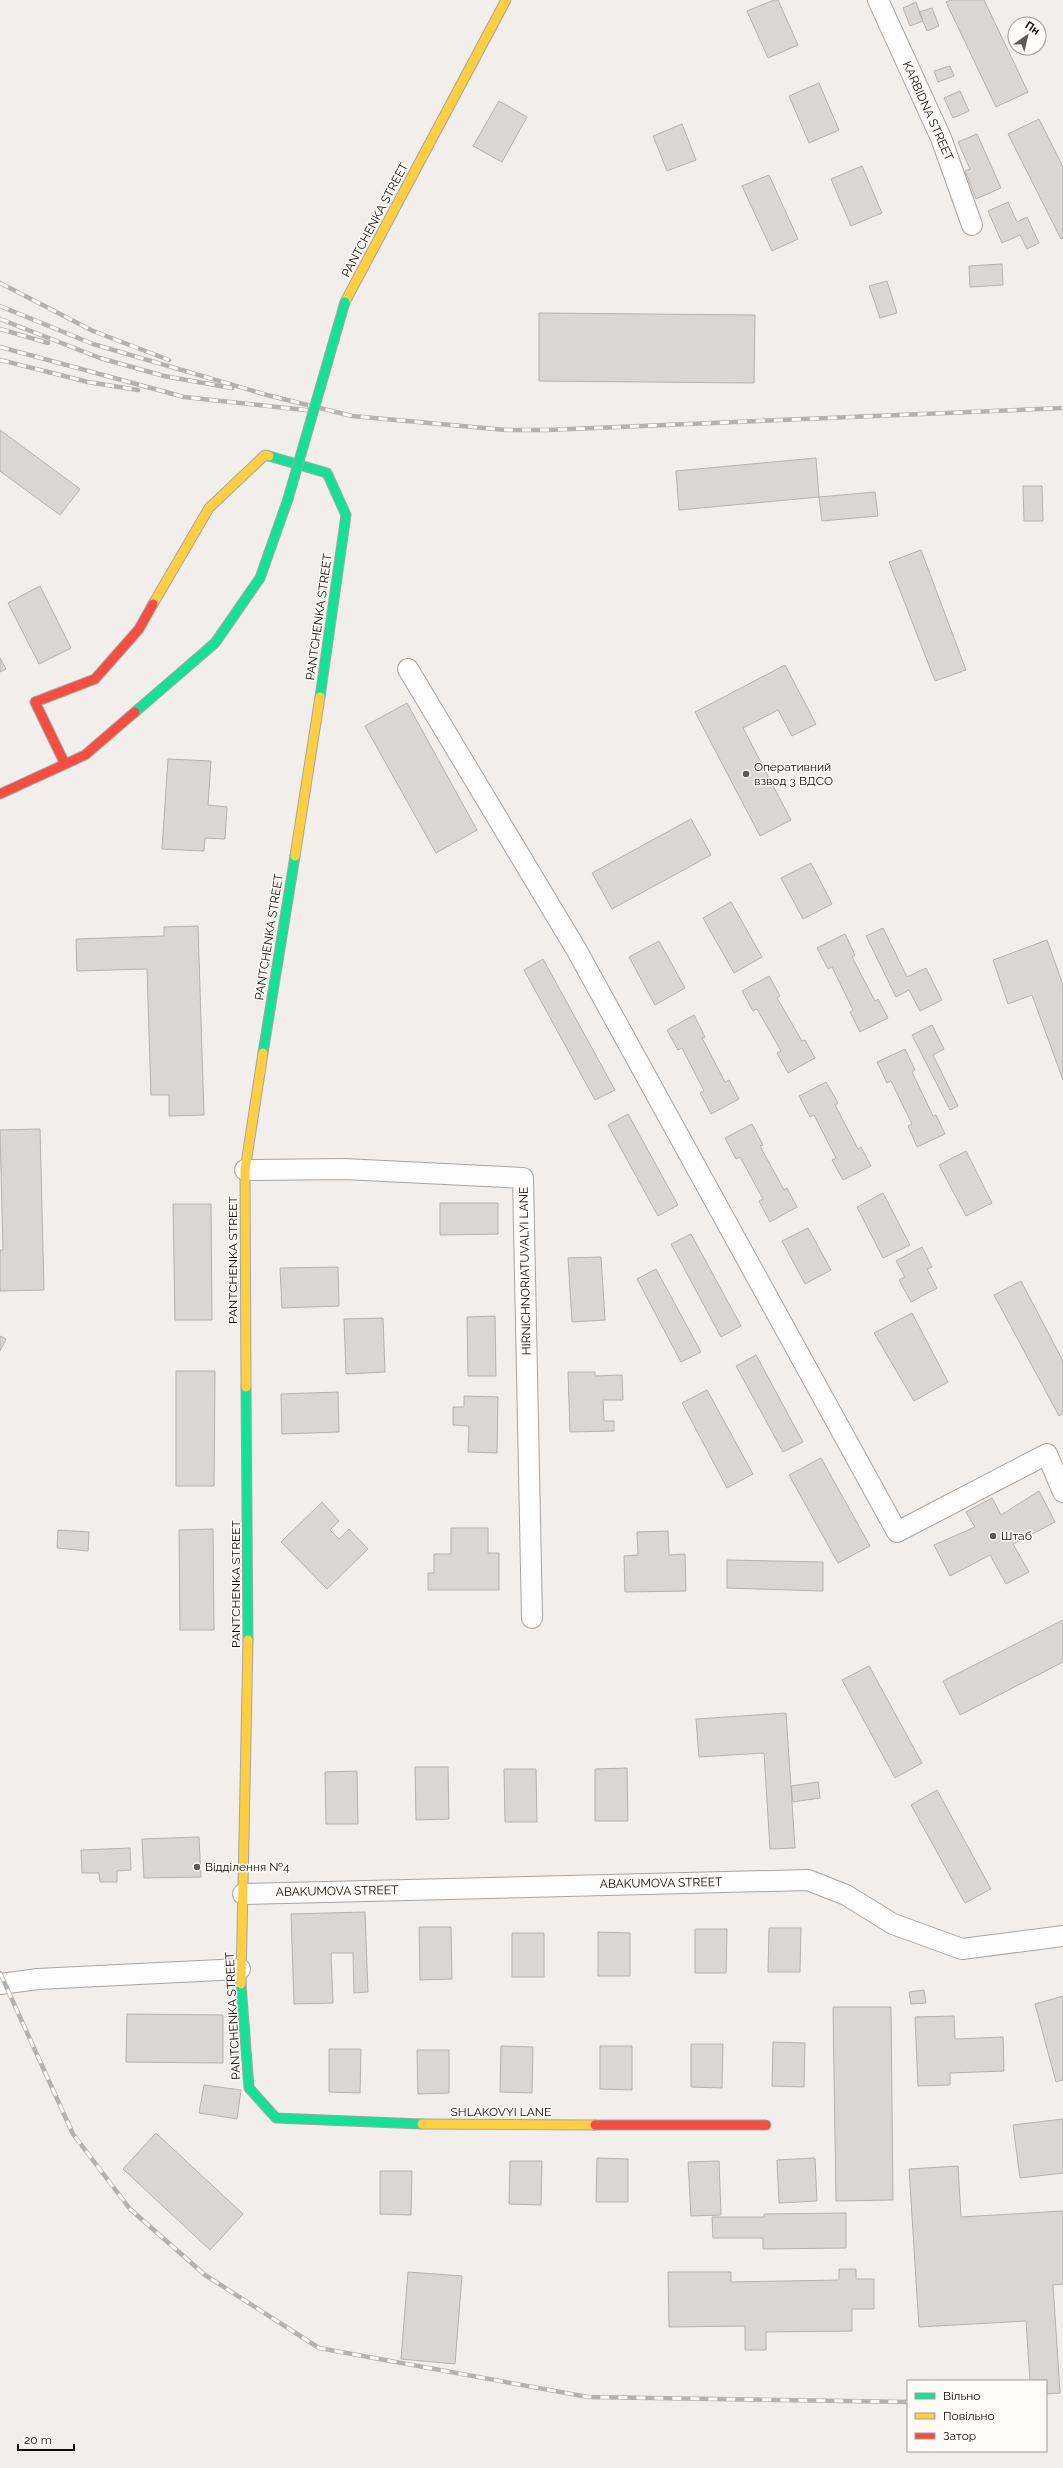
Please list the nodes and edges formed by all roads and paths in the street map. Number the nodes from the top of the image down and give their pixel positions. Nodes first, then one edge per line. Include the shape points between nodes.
1 (506, 0) edge
2 (878, 0) edge
3 (972, 225) dead end
4 (408, 669) dead end
5 (65, 764) junction
6 (0, 794) edge
7 (245, 1170) junction
8 (1063, 1492) edge
9 (532, 1618) dead end
10 (243, 1894) junction
11 (1063, 1936) edge
12 (240, 1969) junction
13 (0, 1984) edge
14 (249, 2088) joint
15 (766, 2125) dead end

1 - 5 street, PANTCHENKA STREET, bridge via 345,302 288,499 260,578 215,643 85,755
2 - 3 street, KARBIDNA STREET via 941,138
4 - 8 street via 576,949 897,1532 1047,1454
5 - 6 street
5 - 7 street, PANTCHENKA STREET via 35,702 95,679 139,629 209,508 265,455 327,474 346,515
7 - 9 street, HIRNICHNORIATUVALYI LANE via 344,1169 524,1178
7 - 10 street, PANTCHENKA STREET via 248,1677
10 - 11 street, ABAKUMOVA STREET via 808,1880 846,1895 893,1924 962,1949
10 - 12 street, PANTCHENKA STREET
12 - 13 street via 38,1979
12 - 14 street, PANTCHENKA STREET
14 - 15 street, SHLAKOVYI LANE via 276,2118 395,2124

